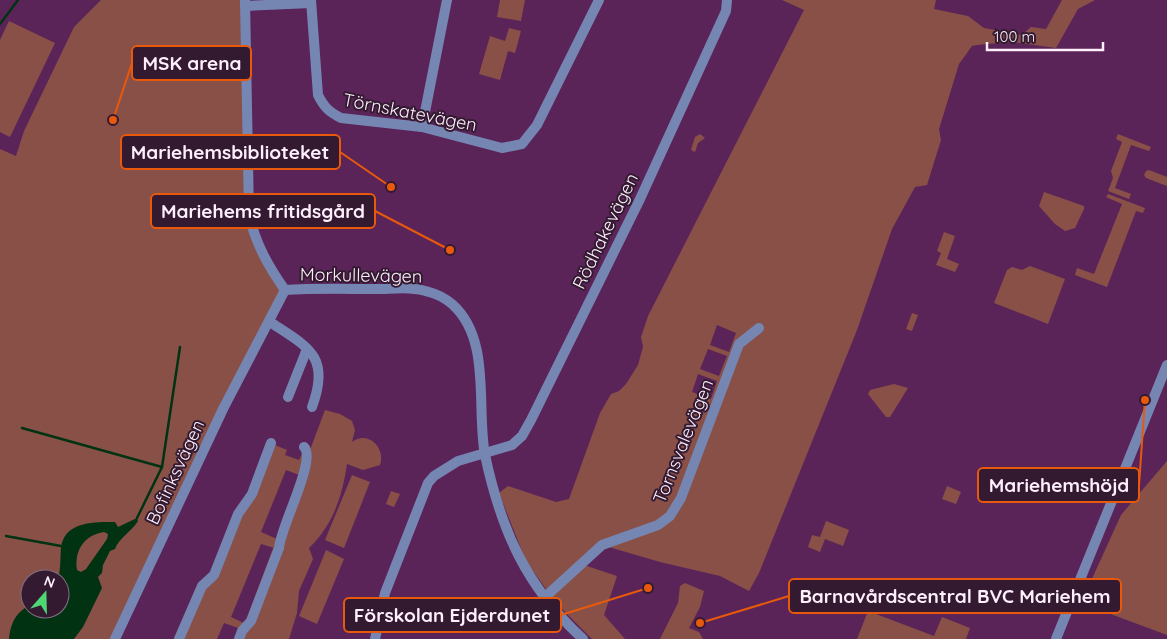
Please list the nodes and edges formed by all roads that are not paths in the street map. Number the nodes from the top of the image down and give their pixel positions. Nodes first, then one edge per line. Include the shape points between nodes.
1 (447, 0) edge
2 (599, 0) edge
3 (728, 0) edge
4 (311, 2) edge
5 (245, 3) edge
6 (422, 127) junction
7 (285, 290) junction
8 (270, 322) junction
9 (759, 328) dead end
10 (307, 349) junction
11 (1167, 365) edge
12 (288, 397) dead end
13 (312, 407) dead end
14 (271, 443) dead end
15 (304, 447) dead end
16 (485, 454) junction
17 (544, 598) junction
18 (115, 639) edge
19 (179, 639) edge
20 (239, 639) edge
21 (375, 639) edge
22 (583, 639) edge
23 (1056, 639) edge

1 - 6 street
2 - 6 street, Törnskatevägen via 537,125 522,144 502,148
3 - 16 street, Rödhakevägen via 726,11 640,199 532,420 512,445
4 - 5 street
4 - 6 street, Törnskatevägen via 318,95 324,107 341,118
5 - 7 street, Morkullevägen via 249,215 264,259
7 - 8 street, Bofinksvägen
7 - 16 street, Morkullevägen via 412,289 428,291 452,304 466,319 477,351
8 - 10 street
8 - 18 street, Bofinksvägen via 222,409
9 - 17 street, Tornsvalevägen via 739,344 681,498 670,516 658,525 602,545
10 - 12 street
10 - 13 street via 313,354 320,372
11 - 23 street
14 - 19 street via 252,494 238,514 214,575 202,586
15 - 20 street via 308,455 305,474 250,622
16 - 17 street, Morkullevägen via 495,498 510,538 522,566
16 - 21 street, Rödhakevägen via 458,461 428,483 385,592
17 - 22 street, Morkullevägen

